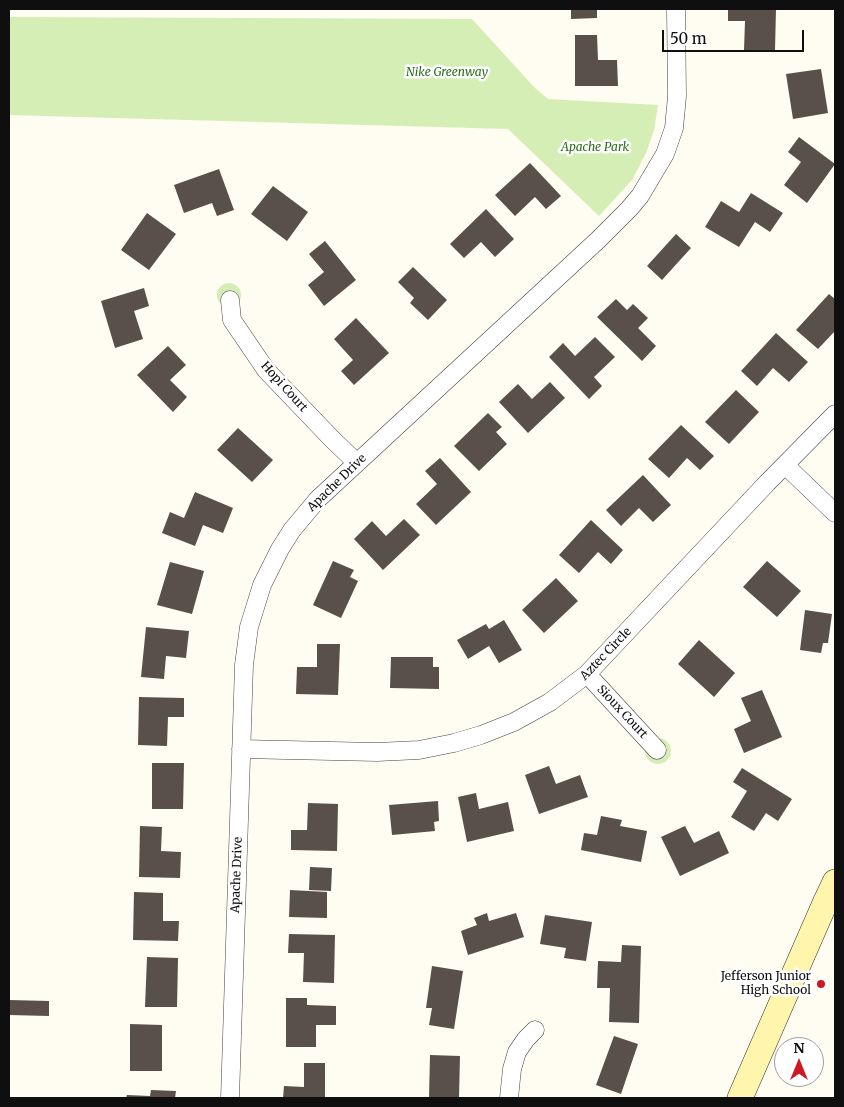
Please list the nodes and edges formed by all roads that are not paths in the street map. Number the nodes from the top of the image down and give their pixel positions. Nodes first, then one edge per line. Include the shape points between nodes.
1 (676, 9) edge
2 (230, 300) dead end
3 (835, 414) edge
4 (357, 463) junction
5 (785, 465) junction
6 (835, 514) edge
7 (588, 674) junction
8 (241, 749) junction
9 (657, 750) dead end
10 (835, 882) edge
11 (535, 1030) dead end
12 (230, 1098) edge
13 (509, 1098) edge
14 (740, 1098) edge

1 - 4 street, Apache Drive via 674,128 665,154 640,196 598,240
2 - 4 street, Hopi Court via 232,320 266,370
3 - 5 street, Aztec Circle
4 - 8 street, Apache Drive via 318,499 292,530 262,585 249,626 244,665
5 - 6 street
5 - 7 street, Aztec Circle
7 - 8 street, Aztec Circle via 550,702 514,722 454,743 419,750 377,752
7 - 9 street, Sioux Court
8 - 12 street, Apache Drive
10 - 14 main road
11 - 13 street via 517,1052

